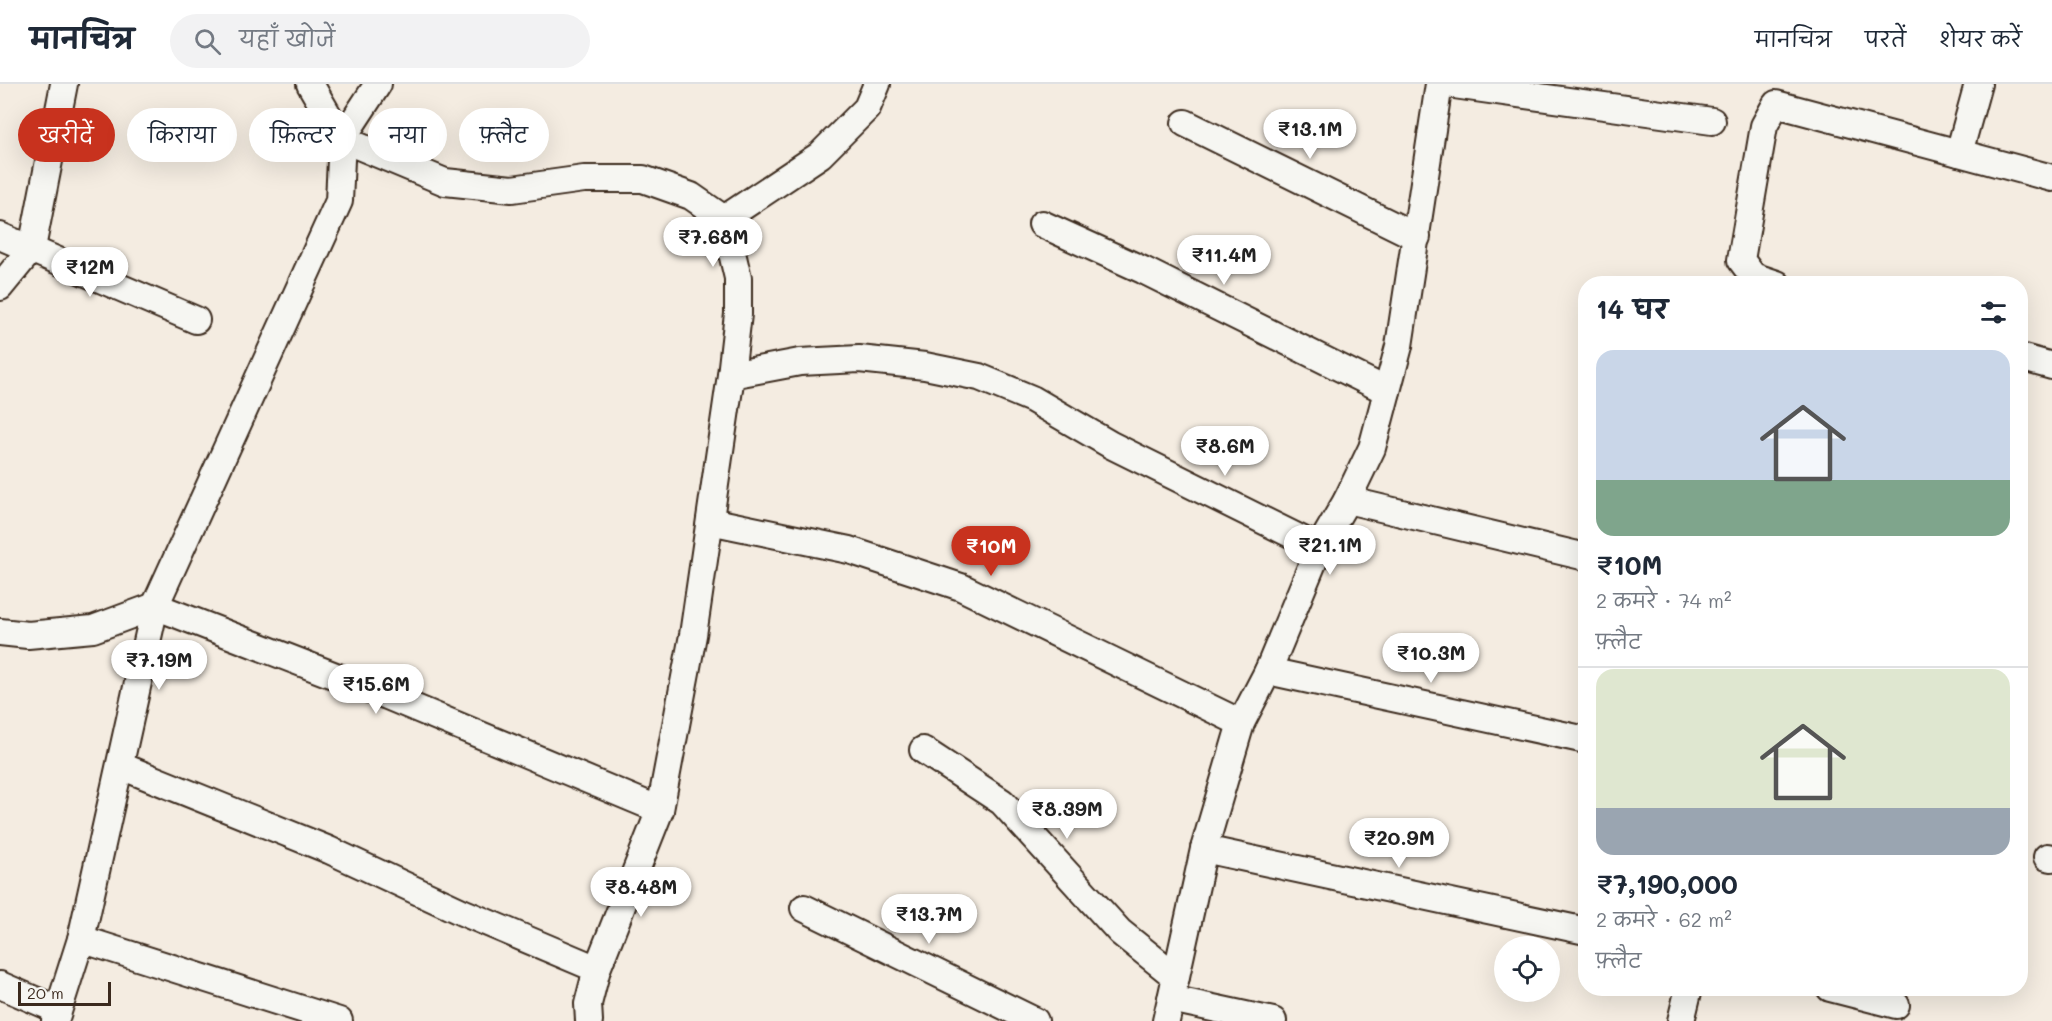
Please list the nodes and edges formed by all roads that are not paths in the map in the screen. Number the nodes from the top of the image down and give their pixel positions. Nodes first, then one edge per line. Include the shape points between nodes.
1 (64, 84) edge
2 (310, 84) edge
3 (378, 84) edge
4 (877, 84) edge
5 (1439, 84) edge
6 (1447, 84) edge
7 (1978, 84) edge
8 (324, 108) edge
9 (356, 118) edge
10 (1712, 121) dead end
11 (1185, 123) dead end
12 (356, 145) edge
13 (1959, 153) junction
14 (341, 162) edge
15 (2052, 178) edge
16 (724, 219) junction
17 (1042, 224) dead end
18 (0, 236) edge
19 (1417, 237) junction
20 (32, 248) junction
21 (1753, 276) edge
22 (0, 287) edge
23 (196, 320) dead end
24 (2028, 359) edge
25 (2052, 366) edge
26 (731, 375) junction
27 (1387, 391) junction
28 (1347, 500) junction
29 (710, 521) junction
30 (1319, 548) junction
31 (1578, 555) edge
32 (155, 606) junction
33 (0, 632) edge
34 (1268, 671) junction
35 (1240, 723) junction
36 (1578, 738) edge
37 (923, 750) dead end
38 (121, 766) junction
39 (660, 810) junction
40 (1204, 849) junction
41 (804, 908) dead end
42 (1578, 929) edge
43 (81, 939) junction
44 (597, 969) junction
45 (0, 985) edge
46 (1687, 996) edge
47 (1861, 996) edge
48 (1171, 999) edge
49 (1896, 1005) dead end
50 (57, 1016) edge
51 (339, 1021) edge
52 (589, 1021) edge
53 (1035, 1021) edge
54 (1273, 1021) edge
55 (1681, 1021) edge

1 - 20 street
2 - 8 street
3 - 9 street
4 - 16 street via 867,108 820,155
5 - 19 street
6 - 10 street
7 - 13 street
11 - 19 street
12 - 16 street via 445,182 512,189 584,179 643,179 691,196
13 - 15 street
13 - 21 street via 1776,104 1764,126 1741,260
14 - 32 street via 339,201
16 - 26 street via 738,278
17 - 27 street
18 - 20 street
19 - 27 street via 1399,346
20 - 22 street
20 - 23 street
24 - 25 street
26 - 29 street
26 - 30 street via 800,362 859,359 926,366 979,377 1032,399 1111,445
27 - 28 street via 1372,448
28 - 30 street
28 - 31 street
29 - 35 street via 849,550 961,587
29 - 39 street
30 - 34 street
32 - 33 street via 93,629 28,635
32 - 38 street
32 - 39 street via 387,696
34 - 35 street
34 - 36 street
35 - 40 street
37 - 48 street via 1002,802 1120,932
38 - 43 street
38 - 44 street via 320,846
39 - 44 street
40 - 42 street
40 - 48 street
41 - 53 street
43 - 50 street
43 - 51 street
44 - 52 street via 588,1004
45 - 50 street
46 - 55 street
47 - 49 street
48 - 54 street

